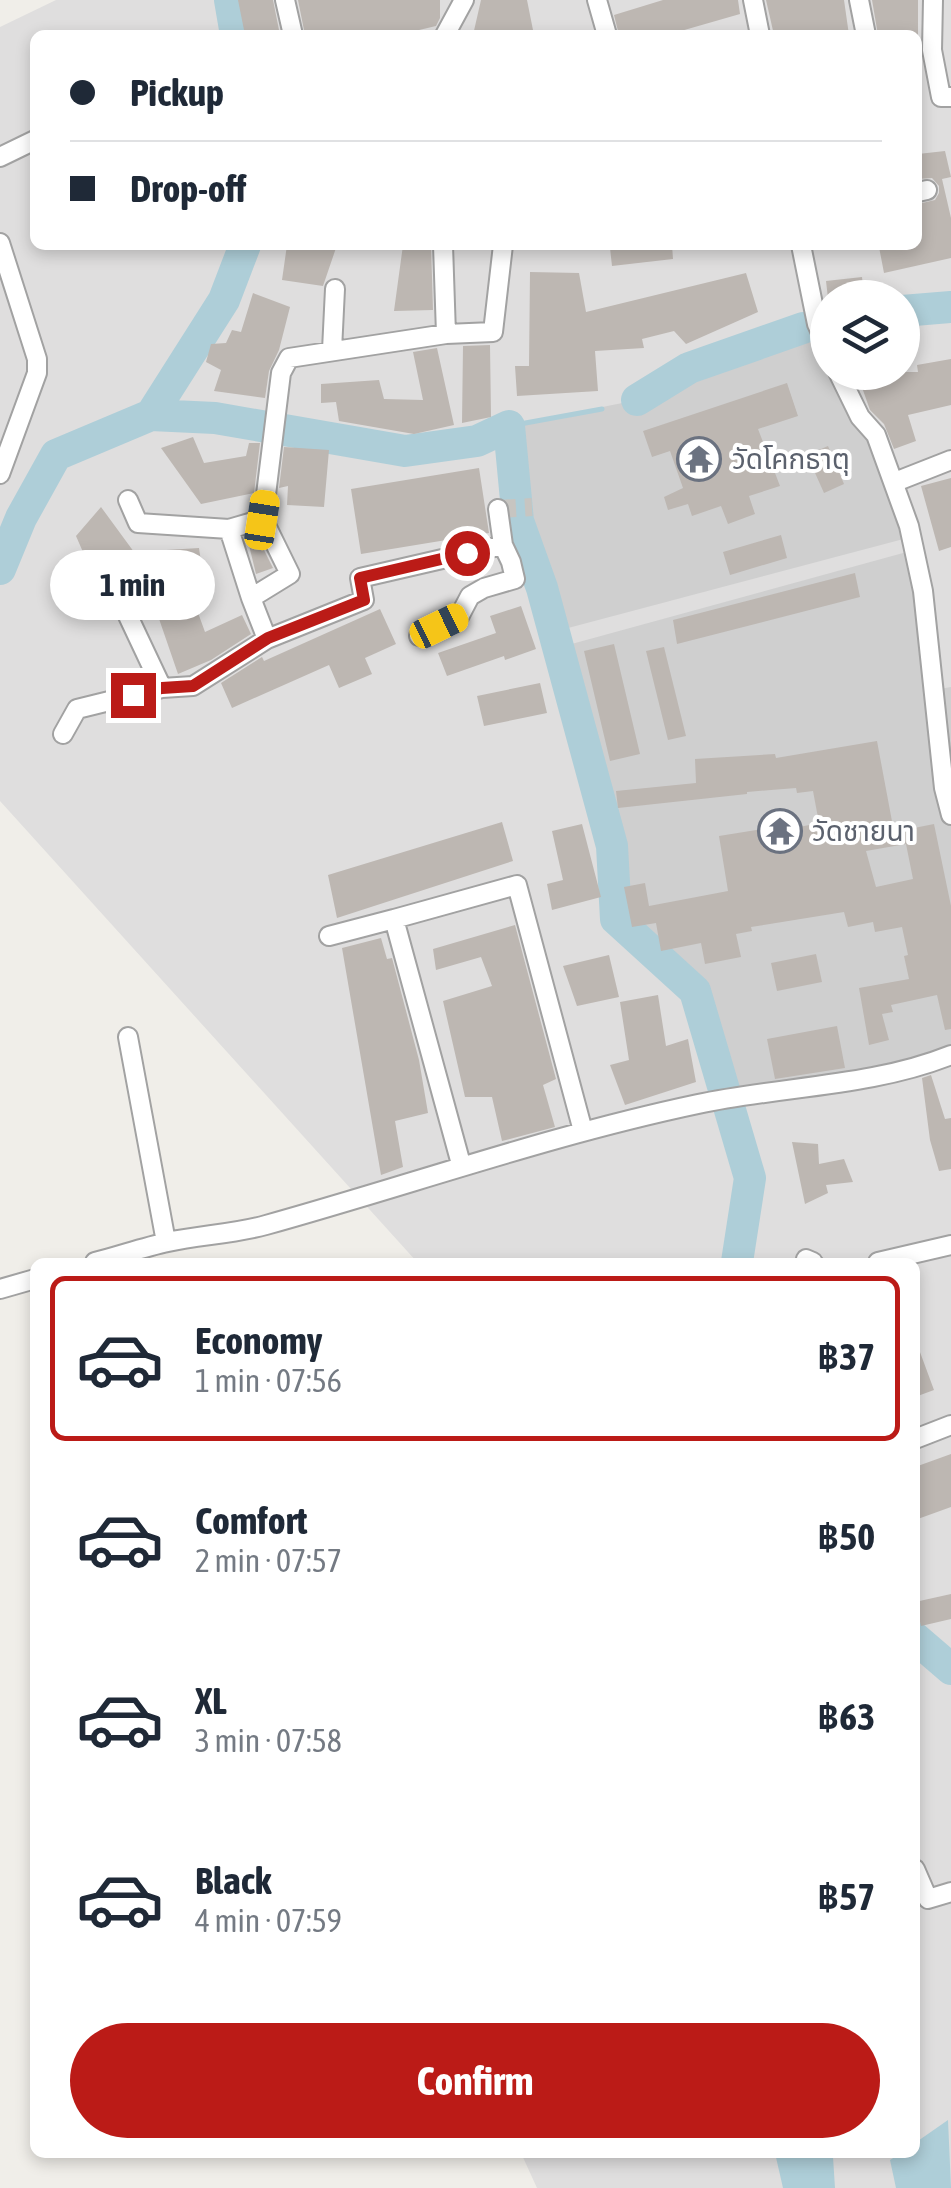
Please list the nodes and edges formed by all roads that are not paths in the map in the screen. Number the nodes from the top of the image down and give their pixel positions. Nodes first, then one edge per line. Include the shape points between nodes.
1 (285, 0) edge
2 (464, 0) edge
3 (597, 0) edge
4 (753, 0) edge
5 (858, 0) edge
6 (933, 0) edge
7 (292, 30) edge
8 (448, 30) edge
9 (606, 30) edge
10 (759, 30) edge
11 (865, 30) edge
12 (951, 97) edge
13 (30, 142) edge
14 (0, 157) edge
15 (0, 243) edge
16 (443, 250) edge
17 (502, 250) edge
18 (802, 250) edge
19 (335, 289) dead end
20 (810, 289) edge
21 (446, 334) junction
22 (332, 350) junction
23 (847, 390) edge
24 (951, 460) edge
25 (0, 474) edge
26 (895, 482) junction
27 (128, 500) dead end
28 (498, 510) dead end
29 (262, 520) junction
30 (228, 529) junction
31 (503, 545) junction
32 (250, 598) junction
33 (121, 602) dead end
34 (419, 636) dead end
35 (268, 638) junction
36 (162, 688) junction
37 (63, 734) dead end
38 (951, 815) edge
39 (394, 919) junction
40 (329, 936) dead end
41 (128, 1037) dead end
42 (951, 1055) edge
43 (583, 1131) junction
44 (461, 1164) junction
45 (166, 1242) junction
46 (951, 1245) edge
47 (109, 1258) edge
48 (895, 1258) edge
49 (30, 1281) edge
50 (0, 1289) edge
51 (951, 1425) edge
52 (920, 1437) edge
53 (951, 1892) edge
54 (922, 1902) edge

1 - 7 street
2 - 8 street
3 - 9 street
4 - 10 street
5 - 11 street
6 - 12 street via 940,97
13 - 14 street
15 - 25 street via 37,372
16 - 21 street
17 - 21 street via 493,332
18 - 20 street
19 - 22 street
21 - 22 street
22 - 29 street via 289,358 284,365
23 - 26 street
24 - 26 street
26 - 38 street via 923,591
27 - 30 street via 138,522
28 - 31 street
29 - 30 street
29 - 32 street via 290,574
30 - 32 street
31 - 34 street via 515,579 470,596 459,617
31 - 35 street via 360,578 364,600
32 - 35 street
33 - 36 street
35 - 36 street via 193,686
36 - 37 street via 77,709
39 - 40 street
39 - 43 street via 517,885
39 - 44 street
41 - 45 street
42 - 43 street via 865,1081 765,1091
43 - 44 street
44 - 45 street via 262,1227
45 - 47 street
46 - 48 street
49 - 50 street
51 - 52 street
53 - 54 street

